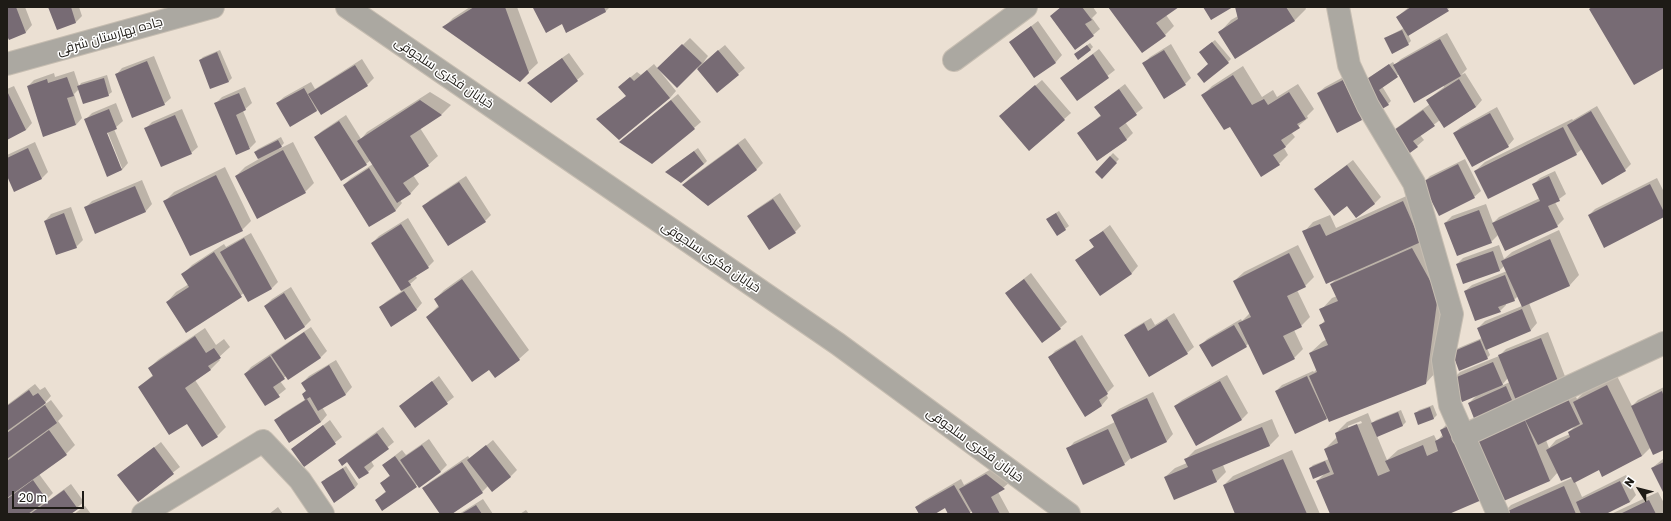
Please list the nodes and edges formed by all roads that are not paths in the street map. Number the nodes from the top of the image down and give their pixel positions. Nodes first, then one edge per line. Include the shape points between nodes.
1 (213, 7) edge
2 (347, 7) edge
3 (1026, 7) edge
4 (1338, 7) edge
5 (954, 60) dead end
6 (7, 64) edge
7 (1664, 343) edge
8 (1463, 436) junction
9 (143, 514) edge
10 (323, 514) edge
11 (1069, 514) edge
12 (1498, 514) edge

1 - 6 street, جاده بهارستان شرقی
2 - 11 street, خیابان فکری سلجوقی via 838,344
3 - 5 street
4 - 8 street via 1348,65 1368,106 1414,183 1452,314 1443,360 1450,405
7 - 8 street
8 - 12 street
9 - 10 street via 263,441 300,480

